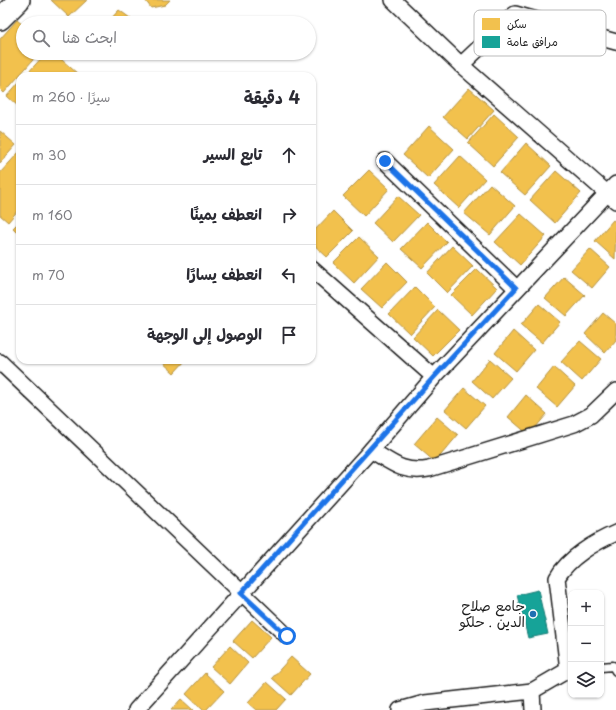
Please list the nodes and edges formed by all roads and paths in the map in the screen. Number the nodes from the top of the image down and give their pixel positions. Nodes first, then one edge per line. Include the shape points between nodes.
1 (19, 0) edge
2 (393, 0) edge
3 (0, 19) edge
4 (606, 39) edge
5 (616, 42) edge
6 (474, 53) edge
7 (461, 65) junction
8 (385, 161) dead end
9 (613, 193) edge
10 (316, 273) edge
11 (516, 288) junction
12 (3, 370) edge
13 (434, 377) junction
14 (616, 391) edge
15 (371, 450) junction
16 (616, 533) edge
17 (241, 593) junction
18 (287, 636) dead end
19 (569, 662) edge
20 (604, 667) edge
21 (568, 670) edge
22 (616, 671) edge
23 (532, 691) junction
24 (136, 710) edge
25 (400, 710) edge
26 (533, 710) edge

1 - 3 street
2 - 7 street
4 - 5 street
6 - 7 street
7 - 9 street
8 - 11 street
9 - 11 street
10 - 13 street
11 - 13 street
12 - 17 street
13 - 15 street
14 - 15 street via 591,415 574,424 429,469 417,471 402,468
15 - 17 street
16 - 19 street via 592,546 562,569 557,578
17 - 18 street
17 - 24 street
20 - 22 lane via 613,666
21 - 23 street
23 - 25 street via 425,703
23 - 26 street

